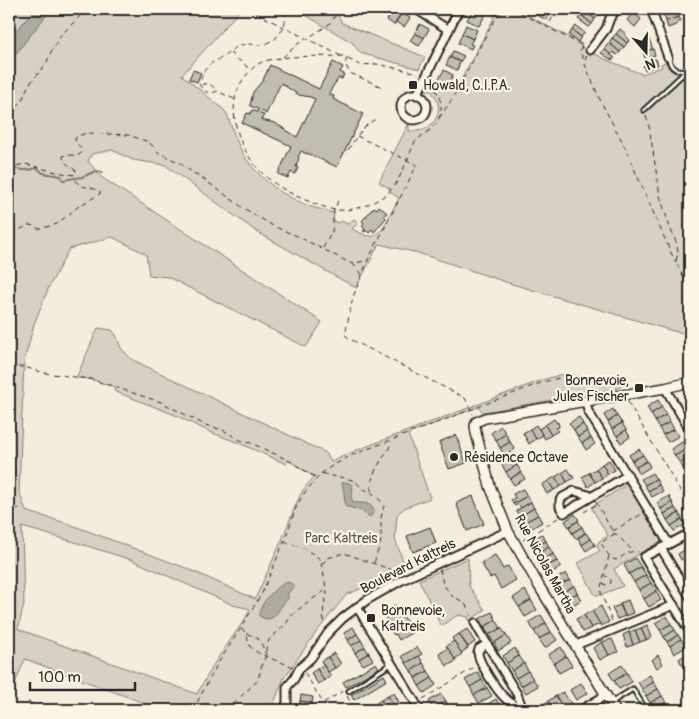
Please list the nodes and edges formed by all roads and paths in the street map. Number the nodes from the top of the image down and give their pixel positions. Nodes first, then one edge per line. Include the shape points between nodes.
1 (20, 9) edge
2 (84, 9) edge
3 (248, 9) edge
4 (287, 9) edge
5 (416, 9) edge
6 (459, 9) edge
7 (487, 9) edge
8 (508, 9) edge
9 (513, 9) edge
10 (557, 9) edge
11 (618, 9) edge
12 (651, 9) edge
13 (339, 11) dead end
14 (498, 15) junction
15 (9, 22) edge
16 (550, 22) dead end
17 (284, 28) junction
18 (449, 30) junction
19 (306, 39) junction
20 (590, 50) joint
21 (230, 52) junction
22 (342, 56) junction
23 (668, 57) joint
24 (282, 58) junction
25 (347, 58) junction
26 (584, 62) junction
27 (251, 70) junction
28 (425, 78) junction
29 (200, 81) junction
30 (203, 84) junction
31 (201, 86) junction
32 (382, 87) dead end
33 (217, 91) junction
34 (417, 95) dead end
35 (234, 99) junction
36 (644, 110) joint
37 (378, 118) dead end
38 (439, 119) junction
39 (9, 124) edge
40 (357, 136) junction
41 (348, 150) dead end
42 (406, 160) junction
43 (9, 165) edge
44 (75, 175) junction
45 (338, 201) dead end
46 (334, 210) junction
47 (323, 248) junction
48 (9, 250) edge
49 (368, 260) junction
50 (676, 262) junction
51 (352, 264) junction
52 (362, 276) junction
53 (690, 291) edge
54 (9, 367) edge
55 (690, 382) edge
56 (665, 388) junction
57 (626, 395) junction
58 (586, 402) junction
59 (471, 410) junction
60 (690, 430) edge
61 (391, 441) junction
62 (322, 473) junction
63 (628, 475) junction
64 (316, 478) junction
65 (371, 492) junction
66 (592, 496) junction
67 (597, 504) junction
68 (690, 507) edge
69 (19, 508) dead end
70 (649, 510) junction
71 (584, 512) dead end
72 (564, 513) junction
73 (9, 523) edge
74 (508, 531) junction
75 (613, 532) junction
76 (690, 533) edge
77 (614, 534) junction
78 (284, 542) junction
79 (669, 544) junction
80 (515, 545) junction
81 (661, 548) junction
82 (633, 551) junction
83 (608, 556) junction
84 (9, 557) edge
85 (644, 557) junction
86 (374, 563) junction
87 (439, 563) junction
88 (322, 565) junction
89 (604, 575) junction
90 (402, 580) junction
91 (602, 582) junction
92 (326, 590) junction
93 (690, 597) edge
94 (9, 600) edge
95 (674, 605) junction
96 (357, 607) junction
97 (475, 623) joint
98 (241, 628) junction
99 (616, 629) junction
100 (690, 632) edge
101 (328, 633) junction
102 (247, 634) junction
103 (488, 644) junction
104 (576, 645) junction
105 (266, 656) junction
106 (481, 663) junction
107 (392, 664) junction
108 (299, 670) junction
109 (349, 691) dead end
110 (28, 702) dead end
111 (415, 702) junction
112 (611, 703) edge
113 (48, 710) edge
114 (193, 710) edge
115 (229, 710) edge
116 (284, 710) edge
117 (355, 710) edge
118 (398, 710) edge
119 (420, 710) edge
120 (522, 710) edge
121 (582, 710) edge
122 (646, 710) edge

1 - 15 path
2 - 39 path via 59,37
3 - 17 path
4 - 17 path
5 - 18 street
6 - 18 street
7 - 14 path
8 - 14 path
9 - 26 path via 582,46 580,51
10 - 16 path
11 - 20 street
12 - 23 street
13 - 19 path via 328,25
14 - 38 path
17 - 19 path
17 - 21 path via 267,43 241,45
18 - 28 street
19 - 22 path
19 - 24 path
20 - 26 path
21 - 27 path
21 - 29 path via 210,64
22 - 24 path
22 - 25 path
23 - 36 lane via 676,70 686,70
24 - 27 path via 267,60
25 - 28 path via 360,65 376,64
25 - 32 path via 345,64 350,73
26 - 50 path
27 - 35 path via 240,83
28 - 34 street
28 - 38 path via 441,100
29 - 30 path
29 - 31 path
30 - 31 path
30 - 33 path via 211,85
31 - 33 path via 209,93
33 - 35 path
35 - 46 path via 233,113 238,134 247,154 262,173 294,195
36 - 50 path via 660,196 678,251
37 - 40 path via 369,122
38 - 42 path via 418,139
40 - 41 path
40 - 42 path
42 - 46 path via 395,185 383,196 358,208
42 - 49 path via 417,166
43 - 44 path via 25,164
44 - 47 path via 76,171 65,163 63,156 80,155 82,152 76,136 86,133 128,135 149,142 158,152 180,163 273,226
44 - 48 path via 80,186 98,190 100,194 57,224 38,229 29,225 15,232 10,237
45 - 46 path
46 - 47 path via 332,232
47 - 51 path
49 - 51 path
49 - 52 path
50 - 53 path
51 - 52 path
52 - 59 path via 353,297 345,335 465,398
54 - 64 path via 90,379 161,402 205,426 223,430 288,460
55 - 56 street
56 - 57 street
56 - 60 street
57 - 58 street
57 - 59 path via 620,385 559,378
57 - 68 path
58 - 63 street
58 - 74 street, Rue Nicolas Martha via 476,422 486,474
59 - 61 path
61 - 62 path via 352,456
61 - 65 path via 372,477
62 - 64 path
62 - 65 path via 355,481
63 - 66 street
63 - 70 street
64 - 78 path via 298,505
65 - 86 path via 384,506 381,541
66 - 67 path
66 - 72 street
66 - 72 street via 574,491 563,497 560,507
67 - 71 path
67 - 75 path
69 - 73 path via 9,514
70 - 75 path
70 - 79 street
72 - 80 path
74 - 80 street, Rue Nicolas Martha
74 - 87 street, Boulevard Kaltreis
75 - 77 path
76 - 79 street
77 - 82 path
77 - 83 path via 601,543
78 - 88 path via 304,548 317,556
78 - 98 path via 262,593
79 - 81 street
80 - 104 street, Rue Nicolas Martha
81 - 85 street
81 - 93 street
82 - 83 path via 617,560
82 - 85 path
83 - 89 path
84 - 94 path
85 - 95 street
86 - 88 path via 344,553 328,558
86 - 90 path via 398,572
87 - 90 street, Boulevard Kaltreis
87 - 97 path via 444,584 452,596 466,605
88 - 92 path
89 - 91 path
89 - 91 path via 610,578 611,583 605,585
90 - 96 street, Boulevard Kaltreis
91 - 99 path via 601,593
92 - 101 path via 323,617
92 - 105 path via 304,604 269,640
95 - 99 street
95 - 100 street
96 - 101 street, Boulevard Kaltreis
96 - 107 street
97 - 103 street
98 - 102 path
98 - 114 path
99 - 104 street
101 - 108 street, Boulevard Kaltreis
102 - 105 path via 249,645
102 - 105 path via 261,640
103 - 106 street via 479,649
103 - 120 street via 517,694
104 - 112 street, Rue Nicolas Martha
105 - 108 path
105 - 115 path via 258,680
106 - 111 path
106 - 120 street via 500,692
107 - 109 lane
107 - 111 street
108 - 116 street, Boulevard Kaltreis via 287,687
108 - 117 path via 306,673 323,703 343,691
110 - 113 path
111 - 118 path
111 - 119 street
112 - 121 street
112 - 122 lane via 633,689

